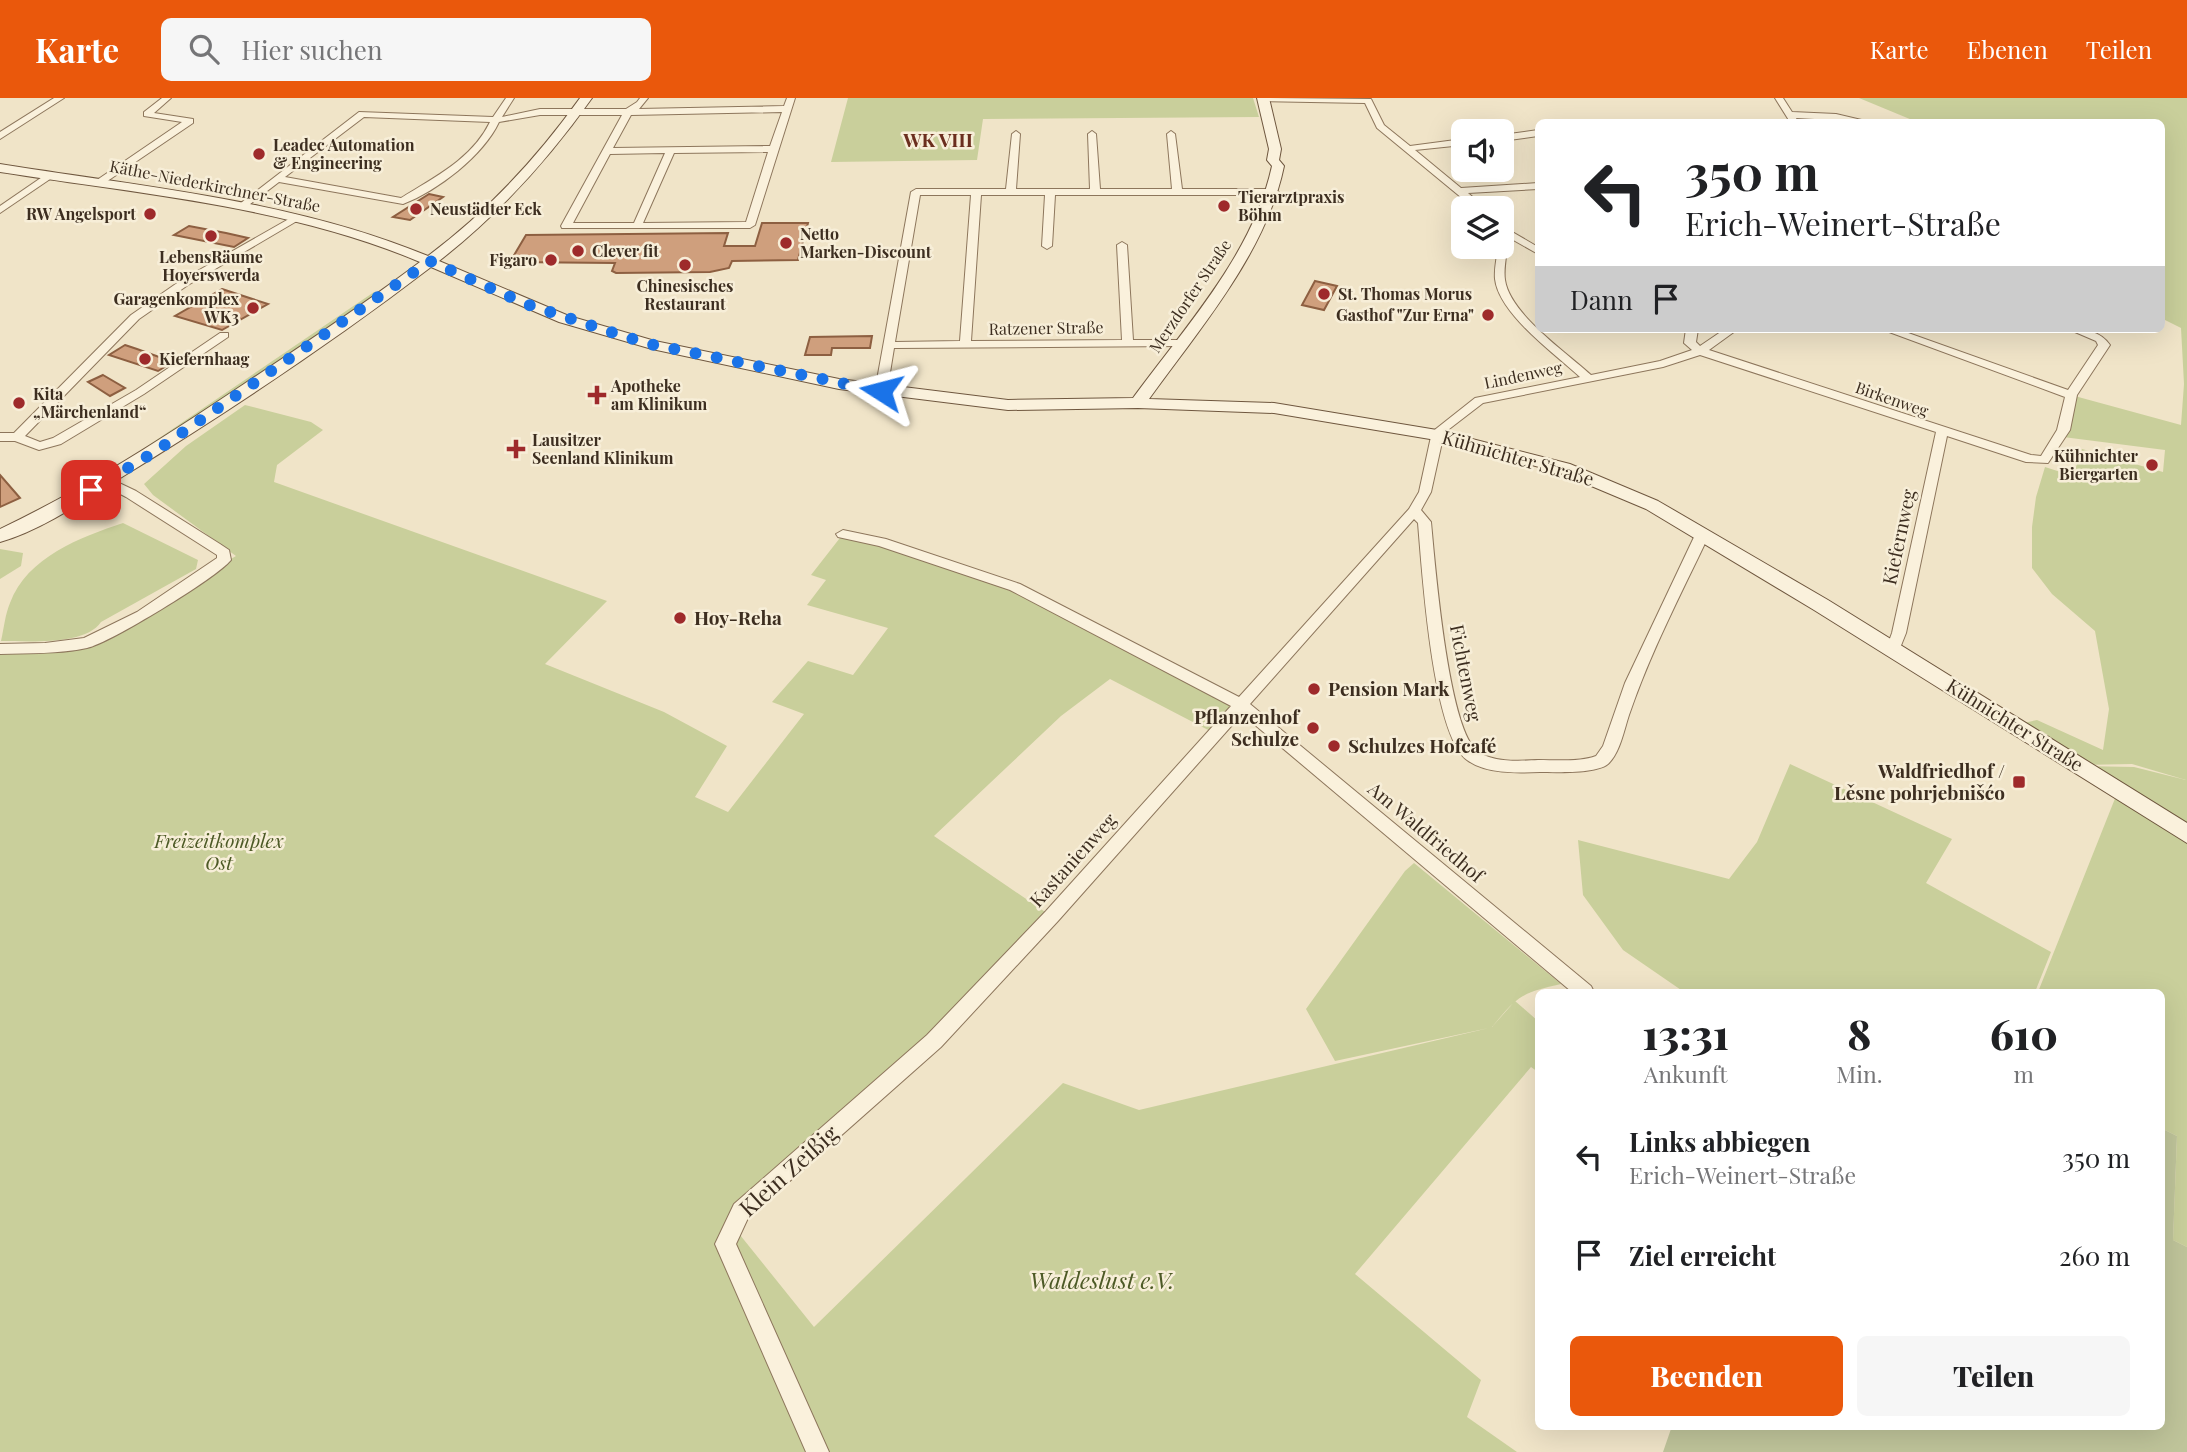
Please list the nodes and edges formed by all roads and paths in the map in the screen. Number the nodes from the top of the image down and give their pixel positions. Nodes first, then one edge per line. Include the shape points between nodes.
1 (60, 98) edge
2 (167, 98) edge
3 (510, 98) edge
4 (572, 98) edge
5 (586, 98) edge
6 (644, 98) edge
7 (1263, 98) edge
8 (1779, 98) edge
9 (790, 102) edge
10 (563, 111) junction
11 (577, 111) junction
12 (628, 112) junction
13 (1793, 119) edge
14 (1848, 119) edge
15 (496, 120) junction
16 (1016, 134) dead end
17 (1091, 134) dead end
18 (1171, 134) dead end
19 (1535, 134) edge
20 (0, 136) edge
21 (1514, 137) edge
22 (1451, 143) edge
23 (671, 149) junction
24 (774, 149) junction
25 (1405, 149) junction
26 (608, 151) junction
27 (0, 169) edge
28 (51, 175) junction
29 (278, 179) junction
30 (100, 182) junction
31 (1535, 186) edge
32 (1095, 191) junction
33 (1177, 191) junction
34 (1459, 191) junction
35 (976, 192) junction
36 (1012, 192) junction
37 (1050, 192) junction
38 (1273, 192) junction
39 (1465, 196) edge
40 (242, 206) junction
41 (0, 210) edge
42 (297, 218) junction
43 (637, 226) junction
44 (1514, 237) edge
45 (1525, 243) junction
46 (1514, 244) edge
47 (1122, 245) dead end
48 (1047, 246) dead end
49 (1535, 249) edge
50 (424, 259) junction
51 (1502, 259) edge
52 (1535, 326) edge
53 (1542, 333) edge
54 (1691, 333) edge
55 (1726, 333) edge
56 (1898, 333) edge
57 (2084, 333) edge
58 (224, 335) dead end
59 (1128, 342) junction
60 (1181, 343) junction
61 (965, 344) junction
62 (890, 345) junction
63 (1700, 351) junction
64 (1588, 378) junction
65 (881, 391) junction
66 (2071, 395) junction
67 (1138, 403) junction
68 (1942, 433) junction
69 (1437, 435) junction
70 (0, 437) edge
71 (18, 437) junction
72 (101, 478) junction
73 (1414, 511) junction
74 (0, 524) edge
75 (843, 534) dead end
76 (1702, 534) junction
77 (0, 536) edge
78 (0, 649) edge
79 (1893, 649) junction
80 (1240, 704) junction
81 (2187, 834) edge
82 (1581, 989) edge
83 (934, 1041) joint
84 (816, 1450) edge

1 - 20 street
2 - 30 street via 147,114 190,121
3 - 15 street
4 - 10 street
5 - 11 street
6 - 12 street
7 - 25 street via 1364,99 1377,122
7 - 38 street, Merzdorfer Straße via 1275,149 1273,160 1278,166
8 - 13 street
9 - 12 street
9 - 24 street
10 - 11 street
10 - 15 street
10 - 50 street via 490,195
11 - 12 street
11 - 50 street via 505,195
12 - 26 street
13 - 14 street
15 - 29 street via 362,114
15 - 29 street via 466,159 403,201
16 - 36 street
17 - 32 street
18 - 33 street
19 - 21 street
22 - 25 street
23 - 24 street
23 - 26 street
23 - 43 street
24 - 43 street via 750,225
25 - 34 street
26 - 43 street via 566,226
27 - 28 street, Käthe-Niederkirchner-Straße
28 - 30 street, Käthe-Niederkirchner-Straße
28 - 41 street
29 - 40 street
30 - 40 street, Käthe-Niederkirchner-Straße
31 - 34 street
32 - 33 street
32 - 37 street
33 - 38 street
34 - 39 street
35 - 36 street
35 - 61 street, Ratzener Straße
35 - 62 street via 916,192
36 - 37 street
37 - 48 street
38 - 60 street, Merzdorfer Straße via 1254,232
40 - 42 street, Käthe-Niederkirchner-Straße
42 - 50 street, Käthe-Niederkirchner-Straße
42 - 71 street via 135,317
44 - 45 street, Lindenweg
45 - 46 street
45 - 49 street, Lindenweg
47 - 59 street, Ratzener Straße
50 - 65 street, Käthe-Niederkirchner-Straße via 537,309 645,343
50 - 72 street via 337,328
51 - 52 street, Lindenweg via 1499,282 1507,299
53 - 64 street, Lindenweg
54 - 63 street via 1690,343
55 - 63 street
56 - 66 street
57 - 66 street, Birkenweg via 2104,345
58 - 71 street via 57,441 39,446
59 - 60 street, Ratzener Straße
59 - 61 street, Ratzener Straße
60 - 67 street, Merzdorfer Straße
61 - 62 street, Ratzener Straße
62 - 65 street
63 - 64 street, Lindenweg via 1663,364
63 - 68 street, Birkenweg
64 - 69 street, Lindenweg via 1479,400
65 - 67 street, Kühnichter Straße via 1008,405
66 - 68 street, Birkenweg via 2062,437 2044,460 2015,456
67 - 69 street, Kühnichter Straße via 1261,407
68 - 79 street, Kiefernweg
69 - 73 street, Kastanienweg via 1425,492
69 - 76 street, Kühnichter Straße via 1595,479
70 - 71 street
72 - 74 street
72 - 77 street
72 - 78 street via 215,547 224,561 142,615 87,643
73 - 76 street, Fichtenweg via 1424,522 1442,671 1461,741 1471,756 1503,765 1592,765 1602,760 1632,683
73 - 80 street, Kastanienweg
75 - 80 street via 1016,587
76 - 79 street, Kühnichter Straße
79 - 81 street, Kühnichter Straße
80 - 82 street, Am Waldfriedhof
80 - 83 street, Kastanienweg
83 - 84 street, Klein Zeißig via 741,1211 725,1244

